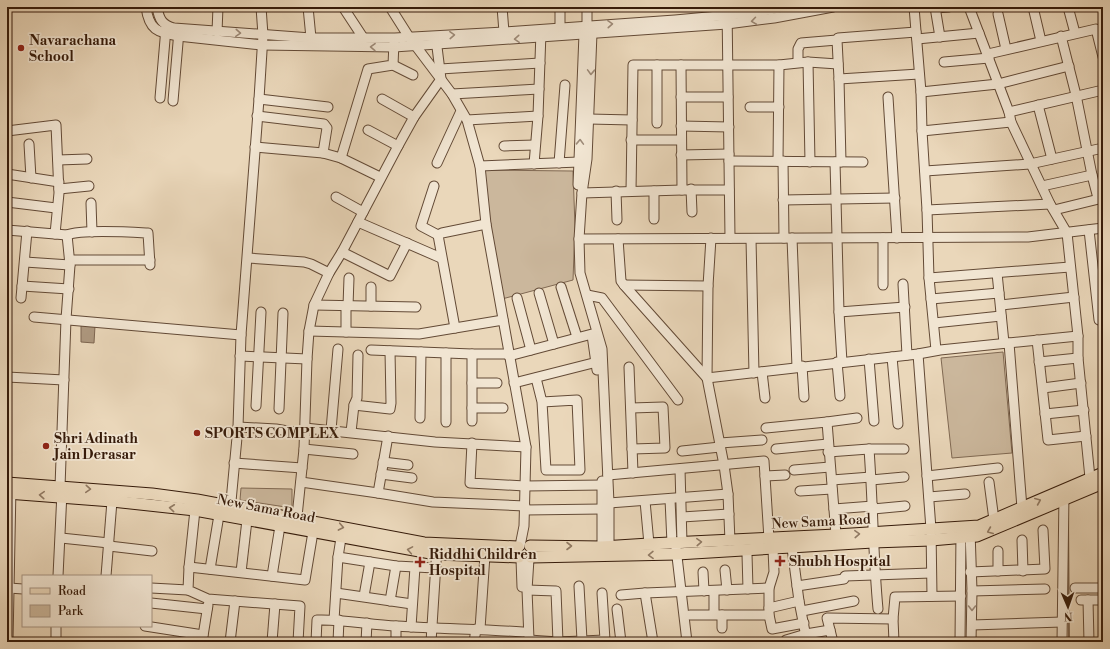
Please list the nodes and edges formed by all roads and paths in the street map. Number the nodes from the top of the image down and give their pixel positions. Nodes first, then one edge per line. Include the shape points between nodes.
1 (146, 7) edge
2 (157, 7) edge
3 (218, 7) edge
4 (261, 7) edge
5 (308, 7) edge
6 (343, 7) edge
7 (390, 7) edge
8 (502, 7) edge
9 (560, 7) edge
10 (587, 7) edge
11 (704, 7) edge
12 (787, 7) edge
13 (833, 7) edge
14 (914, 7) edge
15 (949, 7) edge
16 (969, 7) edge
17 (1033, 7) edge
18 (1068, 7) edge
19 (935, 8) edge
20 (998, 14) dead end
21 (727, 16) edge
22 (703, 17) junction
23 (560, 27) junction
24 (165, 30) junction
25 (178, 32) junction
26 (217, 32) junction
27 (504, 32) junction
28 (587, 32) junction
29 (541, 33) junction
30 (979, 33) junction
31 (1075, 33) junction
32 (263, 35) junction
33 (917, 35) junction
34 (1061, 36) junction
35 (409, 37) junction
36 (940, 37) junction
37 (311, 38) junction
38 (364, 39) junction
39 (436, 40) junction
40 (837, 40) junction
41 (1041, 41) junction
42 (394, 42) junction
43 (262, 45) junction
44 (415, 46) junction
45 (1006, 49) junction
46 (988, 56) junction
47 (1103, 57) edge
48 (798, 62) junction
49 (808, 62) junction
50 (944, 62) dead end
51 (540, 63) junction
52 (728, 64) junction
53 (838, 64) junction
54 (393, 65) junction
55 (657, 65) junction
56 (681, 65) junction
57 (780, 65) junction
58 (1069, 66) junction
59 (440, 70) junction
60 (919, 74) junction
61 (413, 75) dead end
62 (839, 79) junction
63 (441, 80) junction
64 (998, 84) junction
65 (565, 85) dead end
66 (539, 89) junction
67 (1103, 90) edge
68 (921, 92) junction
69 (452, 94) junction
70 (1076, 96) junction
71 (681, 97) junction
72 (728, 97) junction
73 (888, 97) dead end
74 (160, 98) dead end
75 (259, 99) junction
76 (382, 99) dead end
77 (173, 102) dead end
78 (1038, 105) junction
79 (328, 106) dead end
80 (750, 107) dead end
81 (779, 107) junction
82 (461, 111) junction
83 (1008, 112) junction
84 (257, 116) junction
85 (538, 116) junction
86 (414, 117) junction
87 (589, 118) junction
88 (467, 120) junction
89 (632, 120) junction
90 (1011, 122) junction
91 (657, 123) dead end
92 (681, 126) junction
93 (729, 127) junction
94 (368, 130) dead end
95 (7, 131) edge
96 (922, 131) junction
97 (632, 140) junction
98 (681, 140) junction
99 (29, 144) dead end
100 (535, 145) junction
101 (398, 146) junction
102 (504, 146) dead end
103 (255, 147) junction
104 (1103, 148) edge
105 (1087, 152) junction
106 (323, 153) junction
107 (681, 155) junction
108 (729, 157) junction
109 (341, 158) junction
110 (1052, 159) junction
111 (58, 160) junction
112 (87, 160) dead end
113 (780, 161) junction
114 (579, 162) junction
115 (810, 162) junction
116 (838, 162) junction
117 (863, 162) dead end
118 (437, 163) dead end
119 (559, 163) junction
120 (534, 164) junction
121 (1030, 164) junction
122 (480, 166) junction
123 (925, 171) junction
124 (7, 174) edge
125 (1092, 175) junction
126 (380, 177) junction
127 (31, 178) junction
128 (59, 185) junction
129 (89, 186) dead end
130 (434, 186) dead end
131 (1042, 186) junction
132 (686, 190) junction
133 (730, 190) junction
134 (616, 191) junction
135 (631, 191) junction
136 (654, 191) junction
137 (582, 193) junction
138 (336, 197) dead end
139 (895, 198) junction
140 (1101, 198) edge
141 (783, 200) junction
142 (836, 200) junction
143 (7, 202) edge
144 (91, 202) dead end
145 (1052, 207) junction
146 (56, 208) junction
147 (927, 210) junction
148 (363, 212) junction
149 (692, 212) dead end
150 (654, 219) dead end
151 (617, 220) dead end
152 (358, 222) junction
153 (486, 224) junction
154 (1103, 228) edge
155 (7, 230) edge
156 (1089, 230) junction
157 (26, 232) junction
158 (92, 232) junction
159 (1067, 233) junction
160 (55, 234) junction
161 (67, 235) junction
162 (438, 235) junction
163 (711, 238) junction
164 (730, 238) junction
165 (788, 238) junction
166 (837, 238) junction
167 (883, 238) junction
168 (897, 238) junction
169 (928, 238) junction
170 (579, 239) junction
171 (618, 239) junction
172 (751, 239) junction
173 (407, 243) junction
174 (342, 252) junction
175 (248, 258) junction
176 (441, 258) junction
177 (25, 262) junction
178 (70, 262) junction
179 (1070, 267) junction
180 (329, 273) junction
181 (997, 273) junction
182 (349, 278) dead end
183 (929, 278) junction
184 (903, 284) dead end
185 (624, 285) junction
186 (22, 286) junction
187 (708, 286) junction
188 (883, 286) dead end
189 (371, 287) dead end
190 (561, 287) dead end
191 (68, 289) junction
192 (539, 293) dead end
193 (587, 294) junction
194 (999, 294) junction
195 (1074, 297) junction
196 (21, 298) dead end
197 (517, 298) dead end
198 (931, 299) junction
199 (1001, 305) junction
200 (314, 306) junction
201 (347, 306) junction
202 (371, 306) junction
203 (416, 307) dead end
204 (905, 307) junction
205 (261, 312) dead end
206 (839, 312) junction
207 (283, 313) dead end
208 (1001, 316) junction
209 (34, 317) dead end
210 (66, 319) junction
211 (503, 320) junction
212 (1099, 320) dead end
213 (934, 323) junction
214 (455, 328) junction
215 (309, 331) junction
216 (346, 332) junction
217 (592, 334) junction
218 (241, 335) junction
219 (1078, 336) junction
220 (576, 337) junction
221 (1037, 340) junction
222 (1006, 343) junction
223 (554, 344) junction
224 (338, 349) dead end
225 (371, 350) dead end
226 (531, 350) junction
227 (936, 350) junction
228 (390, 351) junction
229 (421, 352) junction
230 (446, 353) junction
231 (472, 354) junction
232 (918, 354) junction
233 (358, 355) dead end
234 (509, 355) junction
235 (907, 355) junction
236 (240, 356) junction
237 (258, 357) junction
238 (892, 357) junction
239 (281, 358) junction
240 (1078, 358) junction
241 (307, 359) junction
242 (869, 359) junction
243 (597, 362) junction
244 (839, 362) junction
245 (1039, 362) junction
246 (629, 367) dead end
247 (799, 367) junction
248 (758, 372) junction
249 (7, 377) edge
250 (536, 378) junction
251 (707, 378) junction
252 (64, 380) junction
253 (497, 382) dead end
254 (472, 383) junction
255 (514, 383) junction
256 (1081, 383) junction
257 (1043, 388) junction
258 (840, 396) dead end
259 (804, 397) dead end
260 (765, 398) dead end
261 (678, 400) dead end
262 (542, 402) junction
263 (354, 404) junction
264 (256, 406) dead end
265 (472, 408) junction
266 (503, 408) dead end
267 (631, 408) junction
268 (279, 409) dead end
269 (1084, 410) junction
270 (1045, 414) junction
271 (420, 418) dead end
272 (857, 418) dead end
273 (472, 421) dead end
274 (874, 421) dead end
275 (446, 422) dead end
276 (827, 422) junction
277 (898, 424) dead end
278 (238, 427) junction
279 (766, 428) dead end
280 (331, 430) junction
281 (305, 431) junction
282 (351, 432) junction
283 (388, 436) junction
284 (1086, 436) junction
285 (762, 440) dead end
286 (472, 443) junction
287 (720, 445) junction
288 (526, 447) junction
289 (828, 448) junction
290 (304, 449) junction
291 (632, 449) junction
292 (776, 449) dead end
293 (869, 449) junction
294 (904, 449) dead end
295 (682, 451) dead end
296 (353, 454) dead end
297 (383, 462) junction
298 (234, 463) junction
299 (408, 465) dead end
300 (724, 465) junction
301 (830, 467) junction
302 (302, 468) junction
303 (998, 468) dead end
304 (680, 469) junction
305 (794, 470) dead end
306 (633, 473) junction
307 (1103, 473) edge
308 (381, 474) junction
309 (608, 475) junction
310 (785, 475) dead end
311 (765, 476) junction
312 (927, 476) junction
313 (904, 477) dead end
314 (412, 478) dead end
315 (871, 478) junction
316 (1090, 478) junction
317 (301, 482) junction
318 (989, 482) dead end
319 (1103, 483) edge
320 (832, 484) junction
321 (603, 485) junction
322 (525, 486) junction
323 (9, 488) edge
324 (62, 491) junction
325 (800, 491) dead end
326 (378, 493) junction
327 (728, 494) junction
328 (965, 494) dead end
329 (1063, 496) junction
330 (681, 497) junction
331 (928, 497) junction
332 (670, 499) junction
333 (645, 500) junction
334 (112, 501) junction
335 (609, 503) junction
336 (905, 506) dead end
337 (873, 507) junction
338 (525, 508) junction
339 (1022, 508) junction
340 (602, 509) junction
341 (834, 509) junction
342 (195, 510) junction
343 (226, 513) junction
344 (729, 514) junction
345 (682, 517) junction
346 (247, 520) junction
347 (994, 520) junction
348 (297, 524) junction
349 (280, 526) junction
350 (1043, 530) dead end
351 (313, 532) junction
352 (966, 532) junction
353 (836, 535) junction
354 (931, 535) junction
355 (61, 538) junction
356 (341, 538) junction
357 (873, 538) junction
358 (8, 539) edge
359 (1022, 540) dead end
360 (730, 541) junction
361 (109, 544) junction
362 (649, 544) junction
363 (771, 544) junction
364 (676, 546) junction
365 (792, 548) junction
366 (437, 549) junction
367 (152, 551) dead end
368 (606, 551) junction
369 (998, 551) dead end
370 (524, 552) junction
371 (747, 554) dead end
372 (485, 555) junction
373 (338, 557) junction
374 (370, 562) junction
375 (396, 566) junction
376 (189, 567) junction
377 (415, 567) junction
378 (435, 568) junction
379 (210, 569) junction
380 (725, 570) dead end
381 (998, 571) junction
382 (1023, 571) junction
383 (241, 572) junction
384 (703, 572) dead end
385 (970, 572) junction
386 (931, 573) junction
387 (874, 574) junction
388 (58, 575) edge
389 (106, 575) edge
390 (272, 576) junction
391 (9, 583) edge
392 (579, 586) dead end
393 (797, 586) junction
394 (152, 588) edge
395 (769, 588) junction
396 (1075, 588) dead end
397 (1103, 588) edge
398 (22, 589) edge
399 (748, 589) junction
400 (1045, 589) dead end
401 (188, 590) junction
402 (527, 590) junction
403 (727, 590) junction
404 (704, 591) junction
405 (714, 591) junction
406 (972, 591) junction
407 (602, 592) dead end
408 (681, 592) junction
409 (336, 593) junction
410 (645, 593) junction
411 (621, 595) dead end
412 (364, 596) junction
413 (932, 596) junction
414 (961, 596) junction
415 (208, 599) junction
416 (1103, 600) edge
417 (235, 601) junction
418 (390, 601) junction
419 (799, 601) junction
420 (854, 601) dead end
421 (152, 604) edge
422 (275, 604) junction
423 (412, 604) junction
424 (207, 609) junction
425 (617, 609) dead end
426 (878, 610) dead end
427 (802, 611) junction
428 (8, 612) edge
429 (769, 612) junction
430 (690, 615) dead end
431 (718, 615) junction
432 (893, 619) junction
433 (337, 620) junction
434 (1062, 622) junction
435 (367, 623) junction
436 (804, 623) junction
437 (972, 625) junction
438 (396, 626) junction
439 (56, 627) edge
440 (149, 627) edge
441 (411, 627) junction
442 (432, 628) junction
443 (722, 628) dead end
444 (478, 629) junction
445 (830, 630) junction
446 (523, 632) junction
447 (807, 638) edge
448 (202, 639) edge
449 (582, 640) junction
450 (527, 641) edge
451 (592, 641) edge
452 (8, 642) edge
453 (56, 642) edge
454 (230, 642) edge
455 (272, 642) edge
456 (298, 642) edge
457 (316, 642) edge
458 (338, 642) edge
459 (366, 642) edge
460 (396, 642) edge
461 (431, 642) edge
462 (474, 642) edge
463 (558, 642) edge
464 (569, 642) edge
465 (622, 642) edge
466 (653, 642) edge
467 (687, 642) edge
468 (786, 642) edge
469 (832, 642) edge
470 (894, 642) edge
471 (960, 642) edge
472 (971, 642) edge
473 (1062, 642) edge
474 (1089, 642) edge

1 - 24 street via 149,22 153,27
2 - 24 street
3 - 26 street
4 - 32 street
5 - 37 street
6 - 38 street
7 - 35 street
8 - 27 street
9 - 23 street
10 - 28 street
11 - 22 street
12 - 21 street
13 -> 21 street via 774,18
14 - 33 street
15 - 19 street
16 - 30 street
17 - 41 street
18 - 31 street
19 - 36 street
20 - 45 street
21 - 22 street
21 - 28 street
21 - 52 street
28 -> 22 street
23 - 28 street
23 - 29 street
24 - 25 street
24 - 74 street
25 - 26 street
25 - 43 street
25 - 77 street
26 -> 32 street
27 - 29 street
39 -> 27 street
28 - 29 street
28 -> 87 street
114 -> 28 street
29 -> 39 street
29 - 51 street
30 - 36 street
30 - 46 street
31 - 34 street
31 - 47 street via 1096,29
32 - 37 street
32 - 43 street
33 - 36 street
33 - 40 street
33 - 60 street
34 - 41 street
34 - 58 street
35 - 39 street
35 - 42 street
35 - 44 street
37 - 38 street
38 - 42 street
39 - 44 street
39 - 59 street
40 - 48 street via 801,43 798,49
40 - 53 street
41 - 45 street
42 -> 43 street
42 - 44 street
42 - 54 street
43 - 75 street
44 - 63 street
45 - 46 street
46 - 50 street
46 - 64 street
48 - 49 street
48 - 57 street
49 - 53 street
49 - 115 street
51 - 59 street
51 - 66 street
52 - 56 street
52 - 57 street
52 - 72 street
53 - 62 street
54 - 61 street
54 - 109 street via 368,69
55 - 56 street
55 - 89 street via 633,65
55 - 91 street
56 - 71 street
57 - 81 street
58 - 64 street
58 - 70 street
59 - 63 street
60 - 62 street
60 - 68 street
62 - 116 street
63 - 69 street
63 - 86 street
64 - 68 street
64 - 83 street
65 - 119 street
66 - 69 street
66 - 85 street
67 - 70 street
68 - 96 street
69 - 82 street
70 - 78 street
70 - 105 street
71 - 72 street
71 - 92 street
72 - 93 street
73 - 139 street
75 - 79 street
75 - 84 street
76 - 86 street
78 - 83 street
78 - 110 street
80 - 81 street
81 - 113 street
82 - 88 street
82 - 118 street
83 - 90 street
84 - 103 street
84 - 106 street via 326,125
85 - 88 street
85 - 100 street
86 - 101 street
87 - 89 street
87 - 137 street
88 - 122 street
89 - 97 street
90 - 96 street
90 - 121 street
92 - 93 street
92 - 98 street
93 - 108 street
94 - 101 street
95 - 111 street via 56,125
96 - 123 street
97 - 98 street
97 - 135 street
98 - 107 street
99 - 127 street
100 - 102 street
100 - 120 street
101 - 126 street
103 - 106 street
103 - 175 street
104 - 105 street
105 - 110 street
105 - 125 street
106 - 109 street
107 - 108 street
107 - 132 street
108 - 113 street
108 - 133 street
109 - 126 street
110 - 121 street
111 - 112 street
111 - 128 street
113 - 115 street
113 - 141 street
114 - 119 street
114 - 217 street via 576,275
115 - 116 street
116 - 117 street
116 - 142 street
119 - 120 street
120 - 122 street
121 - 123 street
121 - 131 street
122 - 153 street
123 - 147 street
124 - 127 street
125 - 131 street
125 - 140 street
126 - 148 street
127 - 128 street
128 - 129 street
128 - 146 street
130 - 162 street via 421,226
131 - 145 street
132 - 133 street
132 - 136 street
132 - 149 street
133 - 164 street
134 - 135 street
134 - 137 street
134 - 151 street
135 - 136 street
136 - 150 street
137 - 170 street
138 - 148 street
139 - 142 street
139 - 168 street
140 - 145 street
141 - 142 street
141 - 165 street
142 - 166 street
143 - 146 street
144 - 158 street
145 - 147 street
145 - 159 street
146 - 160 street
147 - 169 street
148 - 152 street
152 - 173 street
152 - 174 street
153 - 162 street
153 - 211 street
154 - 156 street
155 - 157 street
156 - 159 street
156 - 212 street
157 - 160 street
157 - 177 street
158 - 161 street
158 - 178 street via 148,233 150,262
159 - 169 street via 1028,237
159 - 179 street
160 - 161 street
161 - 178 street
162 - 176 street
163 - 164 street
163 - 171 street
163 - 187 street
164 - 172 street
165 - 166 street
165 - 172 street
165 - 247 street
166 - 167 street
166 - 206 street
167 - 168 street
167 - 188 street
168 - 169 street
169 - 183 street
170 - 171 street
170 - 193 street via 580,273
171 - 185 street via 621,281
172 - 248 street
173 - 174 street via 390,276
173 - 176 street
174 - 180 street
175 - 180 street via 304,262
175 - 218 street
176 - 214 street
177 - 178 street
177 - 186 street
178 - 191 street
179 - 181 street
179 - 195 street
180 - 200 street
181 - 183 street
181 - 194 street
182 - 201 street
183 - 198 street
184 - 204 street
185 - 187 street
185 - 251 street
186 - 191 street
186 - 196 street
187 - 251 street
189 - 202 street
190 - 220 street
191 - 210 street
192 - 223 street
193 - 261 street via 602,298
193 - 309 street via 602,349
194 - 198 street
194 - 199 street
195 - 199 street
195 - 219 street
197 - 226 street
198 - 213 street
199 - 208 street
200 - 201 street
200 - 215 street
201 - 202 street
201 - 216 street
202 - 203 street
204 - 206 street
204 - 235 street
205 - 237 street
206 - 244 street
207 - 239 street
208 - 213 street
208 - 222 street
209 - 210 street
210 - 218 street
210 - 252 street
211 - 214 street
211 - 234 street
213 - 227 street
214 - 216 street via 419,334
215 - 216 street
215 - 241 street
217 - 220 street
217 - 243 street
218 - 236 street
219 - 221 street
219 - 240 street
220 - 223 street
221 - 222 street
221 - 245 street
222 - 227 street
222 - 339 street
223 - 226 street
224 - 280 street
225 - 228 street
226 - 234 street
227 - 232 street
228 - 229 street
228 - 263 street via 390,409
229 - 230 street
229 - 271 street
230 - 231 street
230 - 275 street
231 - 234 street
231 - 254 street
232 - 235 street
232 - 312 street
233 - 263 street via 357,398
234 - 255 street
235 - 238 street
236 - 237 street
236 - 278 street
237 - 239 street
237 - 264 street
238 - 242 street
238 - 277 street
239 - 241 street
239 - 268 street
240 - 245 street
240 - 256 street
241 - 281 street
242 - 244 street
242 - 274 street
243 - 250 street
243 - 321 street
244 - 247 street
244 - 258 street
245 - 257 street
246 - 267 street
247 - 248 street
247 - 259 street
248 - 251 street
248 - 260 street
249 - 252 street
250 - 255 street
250 - 262 street
251 - 287 street
252 - 324 street
253 - 254 street
254 - 265 street
255 - 288 street
256 - 257 street
256 - 269 street
257 - 270 street
262 - 262 street via 546,470 580,470 577,400
263 - 282 street
265 - 266 street
265 - 273 street
267 - 291 street
267 - 291 street via 663,407 664,428 664,448
269 - 270 street
269 - 284 street
270 - 284 street via 1048,440
272 - 276 street
276 - 279 street
276 - 289 street
278 - 281 street
278 - 298 street
280 - 281 street
280 - 282 street
281 - 290 street
282 - 283 street
283 - 286 street via 435,442
283 - 297 street
284 - 316 street
285 - 287 street
286 - 288 street
286 - 322 street via 470,483
287 - 295 street
287 - 300 street
288 - 322 street
289 - 292 street
289 - 293 street
289 - 301 street
290 - 296 street
290 - 302 street
291 - 306 street
293 - 294 street
293 - 315 street
297 - 299 street
297 - 308 street
298 - 302 street
298 - 343 street
300 - 304 street
300 - 311 street via 764,461
300 - 327 street
301 - 305 street
301 - 320 street
302 - 317 street
303 - 312 street
304 - 306 street
304 - 330 street
306 - 309 street
307 - 316 main road, New Sama Road
308 - 314 street
308 - 326 street
309 - 335 street
310 - 311 street
311 - 363 street
312 - 331 street
313 - 315 street
315 - 320 street
315 - 337 street
316 - 329 main road, New Sama Road
317 - 326 street
317 - 348 street
318 - 347 street
319 - 329 main road, New Sama Road
320 - 325 street
320 - 341 street
321 - 322 street
321 - 340 street
322 - 338 street
323 - 324 main road, New Sama Road
323 - 358 street
324 - 334 main road, New Sama Road
324 -> 343 main road, New Sama Road via 152,494
324 - 355 street
326 - 338 street via 433,502
327 - 330 street
327 - 344 street
328 - 331 street
339 -> 329 main road, New Sama Road
329 -> 352 main road, New Sama Road via 982,534
329 - 434 street
330 - 332 street
330 - 345 street
331 - 354 street
332 - 333 street
332 - 364 street
333 - 335 street
333 - 362 street
342 -> 334 main road, New Sama Road
334 - 361 street
335 - 368 street
336 - 337 street
337 - 341 street
337 - 357 street
338 - 340 street
338 - 370 street
339 - 347 main road, New Sama Road
340 - 368 street
341 - 353 street
342 - 343 main road, New Sama Road
342 - 376 street
343 - 346 main road, New Sama Road
343 - 348 main road, New Sama Road
343 - 379 street
344 - 345 street
344 - 360 street
345 - 364 street
346 - 349 main road, New Sama Road
346 - 383 street
347 - 352 main road, New Sama Road
348 - 349 main road, New Sama Road
348 - 351 main road, New Sama Road
348 -> 366 main road, New Sama Road via 424,543
349 - 390 street
350 - 382 street via 1045,570
351 - 356 main road, New Sama Road
351 - 390 street via 305,580
352 - 354 main road, New Sama Road
352 - 385 street
352 - 414 street
353 -> 357 main road, New Sama Road
353 - 363 main road, New Sama Road
354 - 357 main road, New Sama Road
354 - 386 street
355 - 361 street
355 - 388 street
366 -> 356 main road, New Sama Road
356 - 373 street
357 - 365 main road, New Sama Road
357 - 387 street
358 - 391 street
359 - 382 street
360 - 363 main road, New Sama Road
364 -> 360 main road, New Sama Road
361 - 367 street
361 - 389 street
362 - 364 main road, New Sama Road
362 - 368 main road, New Sama Road
363 - 364 main road, New Sama Road
363 - 365 main road, New Sama Road
363 - 395 street via 774,572
364 -> 368 main road, New Sama Road
364 - 408 street
365 - 393 street
366 - 370 main road, New Sama Road
366 - 372 main road, New Sama Road
366 - 378 street
368 - 370 main road, New Sama Road
369 - 381 street
370 - 372 main road, New Sama Road
370 - 402 street
370 - 446 street
371 - 399 street
372 - 444 street
373 - 374 street
373 - 409 street
374 - 375 street
374 - 412 street
375 - 377 street
375 - 418 street
376 - 379 street
376 - 401 street
377 - 378 street
377 - 423 street
378 - 442 street
379 - 383 street
380 - 403 street
381 - 382 street
381 - 385 street
383 - 390 street
384 - 404 street
385 - 406 street
386 - 387 street
386 - 413 street
387 - 393 street
387 - 426 street
391 - 398 street
391 - 428 street
392 - 449 street
393 - 419 street
394 - 401 street
395 - 399 street
395 - 429 street
396 - 397 street
399 - 403 street
400 - 406 street
401 - 415 street
402 - 450 street
402 - 463 street via 556,591
403 - 405 street
404 - 405 street
404 - 408 street
405 - 431 street
406 -> 437 street
407 - 451 street via 605,640
408 - 410 street
408 - 467 street
409 - 412 street
409 - 433 street
410 - 411 street
410 - 466 street
412 - 418 street
413 - 414 street
413 - 432 street via 895,597
414 - 471 street
415 - 417 street
415 - 424 street
416 - 474 street via 1084,600
417 - 422 street
417 - 454 street
418 - 423 street
419 - 427 street
419 - 429 street
420 - 427 street
421 - 424 street
422 - 455 street
422 - 456 street via 300,606
423 - 441 street
424 - 448 street
425 - 465 street
427 - 436 street
428 - 452 street
429 - 431 street
429 - 436 street via 772,630
430 - 431 street
431 - 443 street
432 - 445 street via 827,618
432 - 470 street
433 - 435 street
433 - 457 street via 317,620
433 - 458 street
434 - 437 street
434 - 473 street
435 - 438 street
435 - 459 street
436 - 447 street
437 - 472 street
438 - 441 street
438 - 460 street
439 - 453 street
440 - 448 street
441 - 442 street
442 - 444 street
442 - 461 street
444 - 446 street
444 - 462 street
445 - 447 street
445 - 469 street
446 - 450 street
447 - 468 street
449 - 451 street
449 - 464 street
450 - 463 street
463 - 464 street

